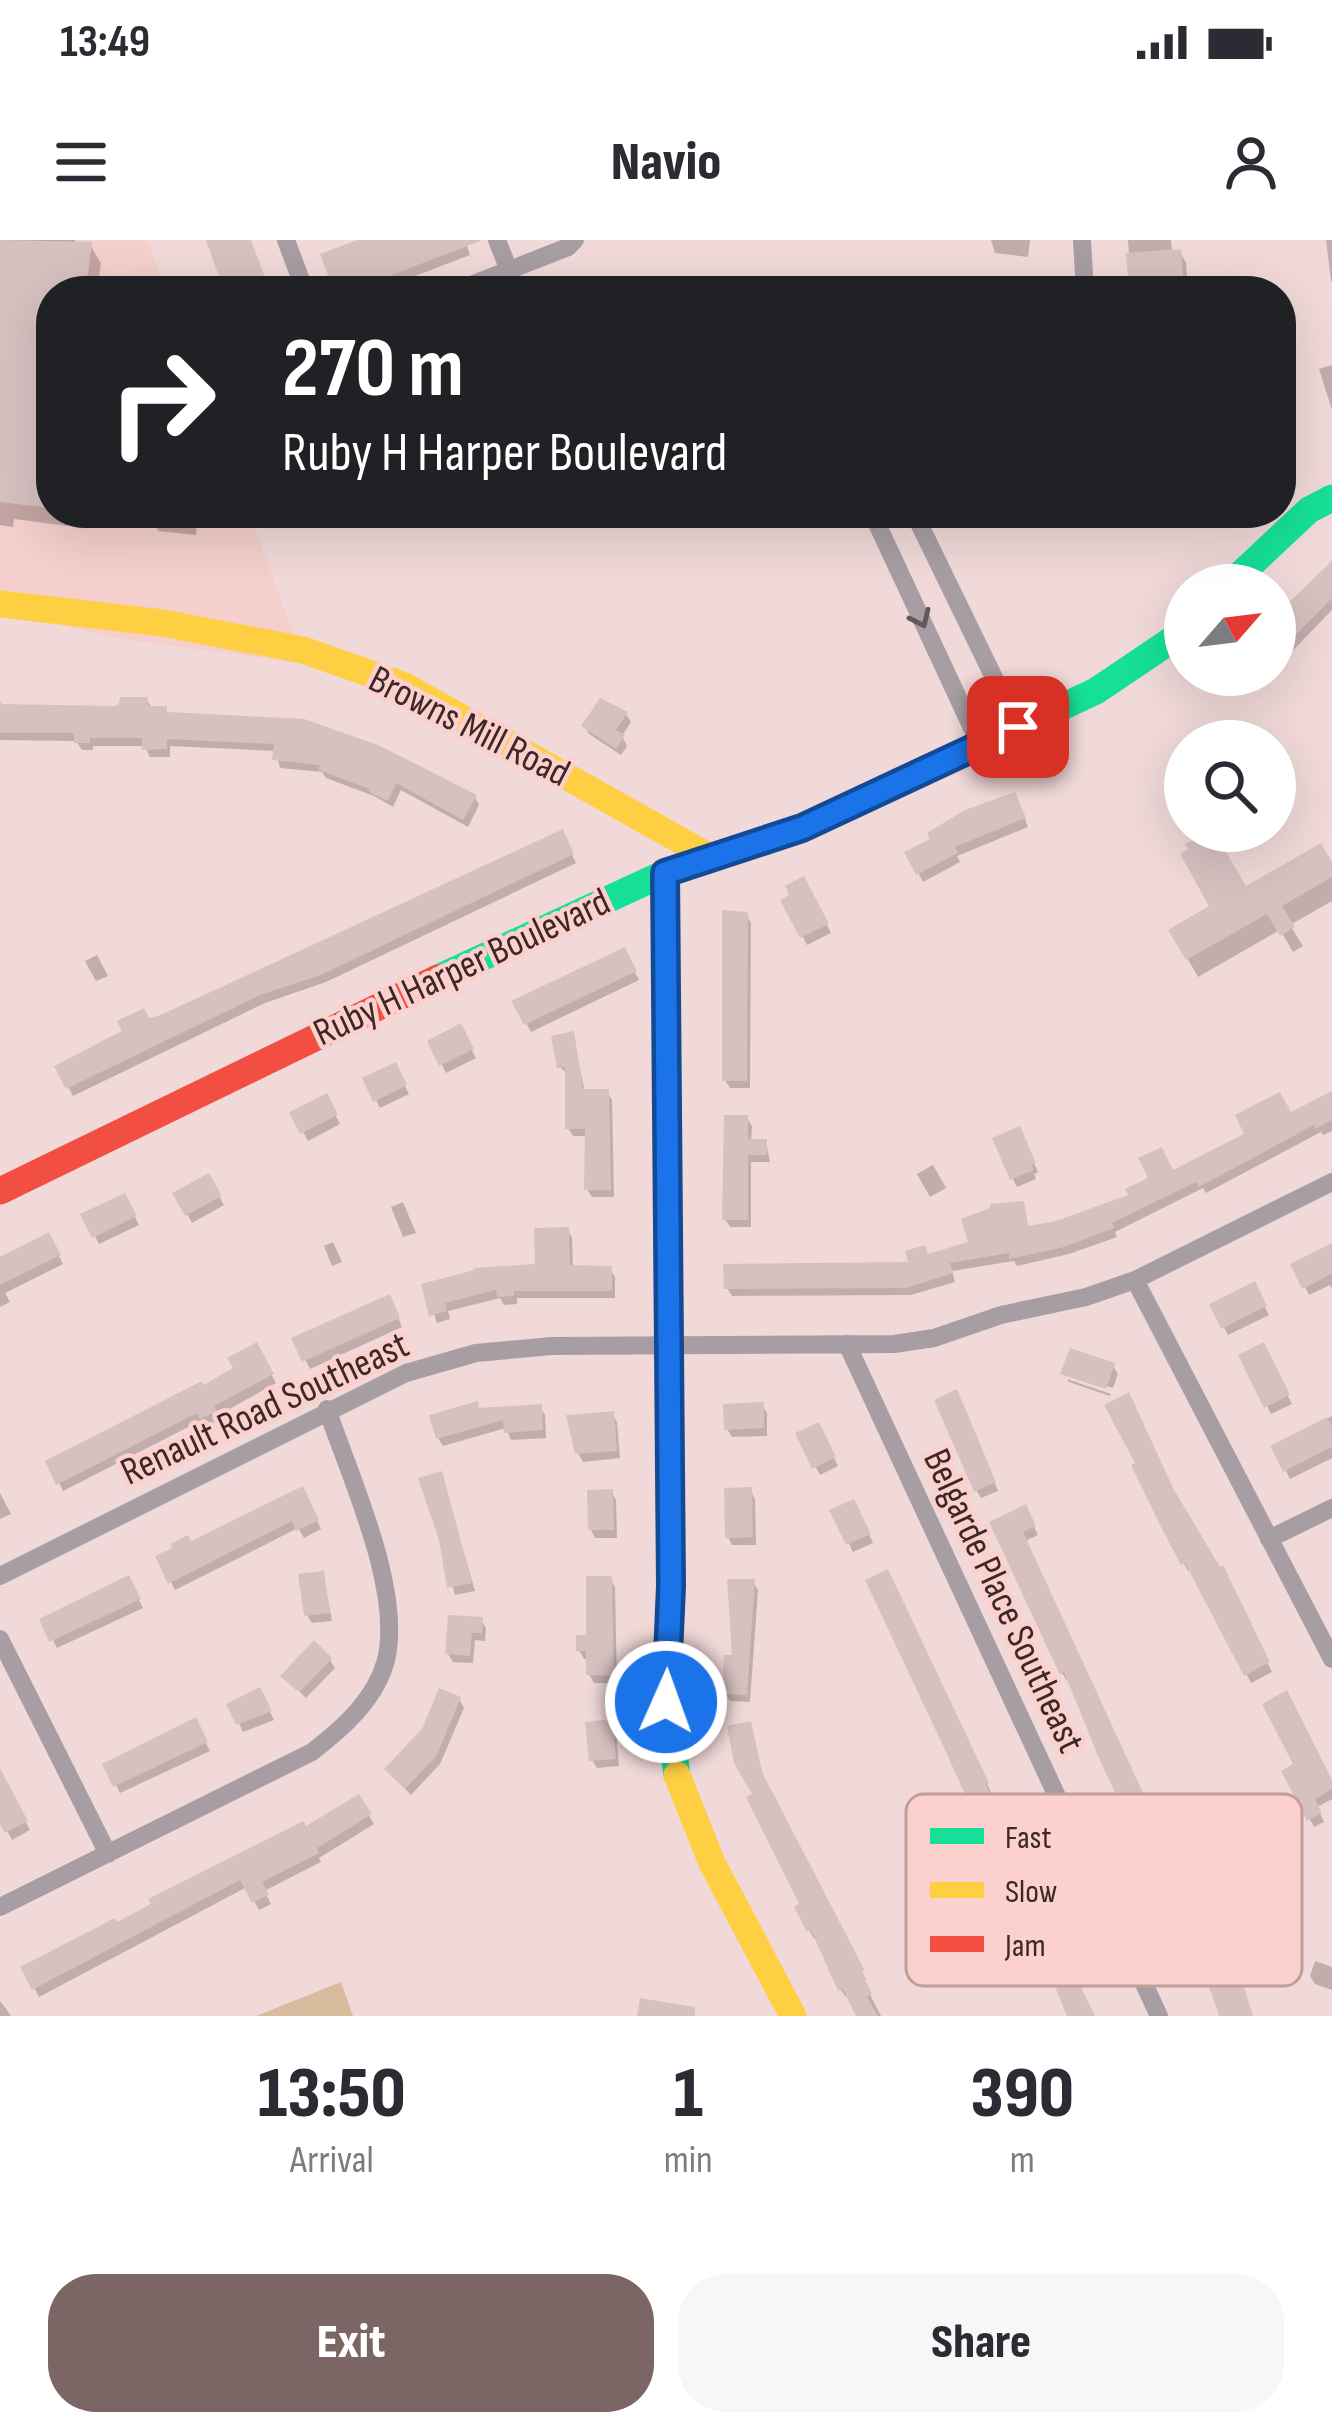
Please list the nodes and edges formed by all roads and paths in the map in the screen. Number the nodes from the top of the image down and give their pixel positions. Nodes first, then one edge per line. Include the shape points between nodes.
1 (286, 240) edge
2 (497, 240) edge
3 (575, 240) edge
4 (1082, 240) edge
5 (509, 271) junction
6 (299, 276) edge
7 (496, 276) edge
8 (511, 276) edge
9 (1084, 276) edge
10 (1332, 498) edge
11 (1296, 522) edge
12 (879, 528) edge
13 (921, 528) edge
14 (1290, 528) edge
15 (1251, 564) edge
16 (0, 604) edge
17 (1164, 645) edge
18 (1018, 727) junction
19 (980, 745) junction
20 (710, 857) junction
21 (665, 873) junction
22 (1332, 1182) edge
23 (0, 1191) edge
24 (1135, 1280) junction
25 (847, 1344) junction
26 (668, 1345) junction
27 (327, 1409) junction
28 (1332, 1508) edge
29 (1270, 1539) junction
30 (0, 1576) edge
31 (0, 1639) edge
32 (1332, 1659) edge
33 (1057, 1794) edge
34 (108, 1854) junction
35 (0, 1907) edge
36 (1146, 1986) edge
37 (793, 2016) edge
38 (1160, 2016) edge

1 - 6 street
2 - 5 street
3 - 5 street
4 - 9 street
5 - 7 street
5 - 8 street
10 - 11 street
12 -> 19 street
13 - 18 street
14 - 15 street
16 - 20 street, Browns Mill Road via 163,623 324,657 405,686
17 - 18 street, Ruby H Harper Boulevard via 1096,691
18 - 19 street, Ruby H Harper Boulevard
19 - 20 street, Ruby H Harper Boulevard via 802,828
20 - 21 street, Ruby H Harper Boulevard
21 - 23 street, Ruby H Harper Boulevard
21 - 26 street
22 - 24 street, Renault Road Southeast
24 - 25 street, Renault Road Southeast via 934,1338
24 - 29 street
25 - 26 street, Renault Road Southeast
25 - 33 street, Belgarde Place Southeast
26 - 27 street, Renault Road Southeast via 476,1353
26 - 37 street via 666,1702 676,1772
27 - 30 street, Renault Road Southeast
27 - 34 street via 387,1588 389,1640 378,1681 349,1723 312,1752
28 - 29 street
29 - 32 street
31 - 34 street
34 - 35 street
36 - 38 street, Belgarde Place Southeast

